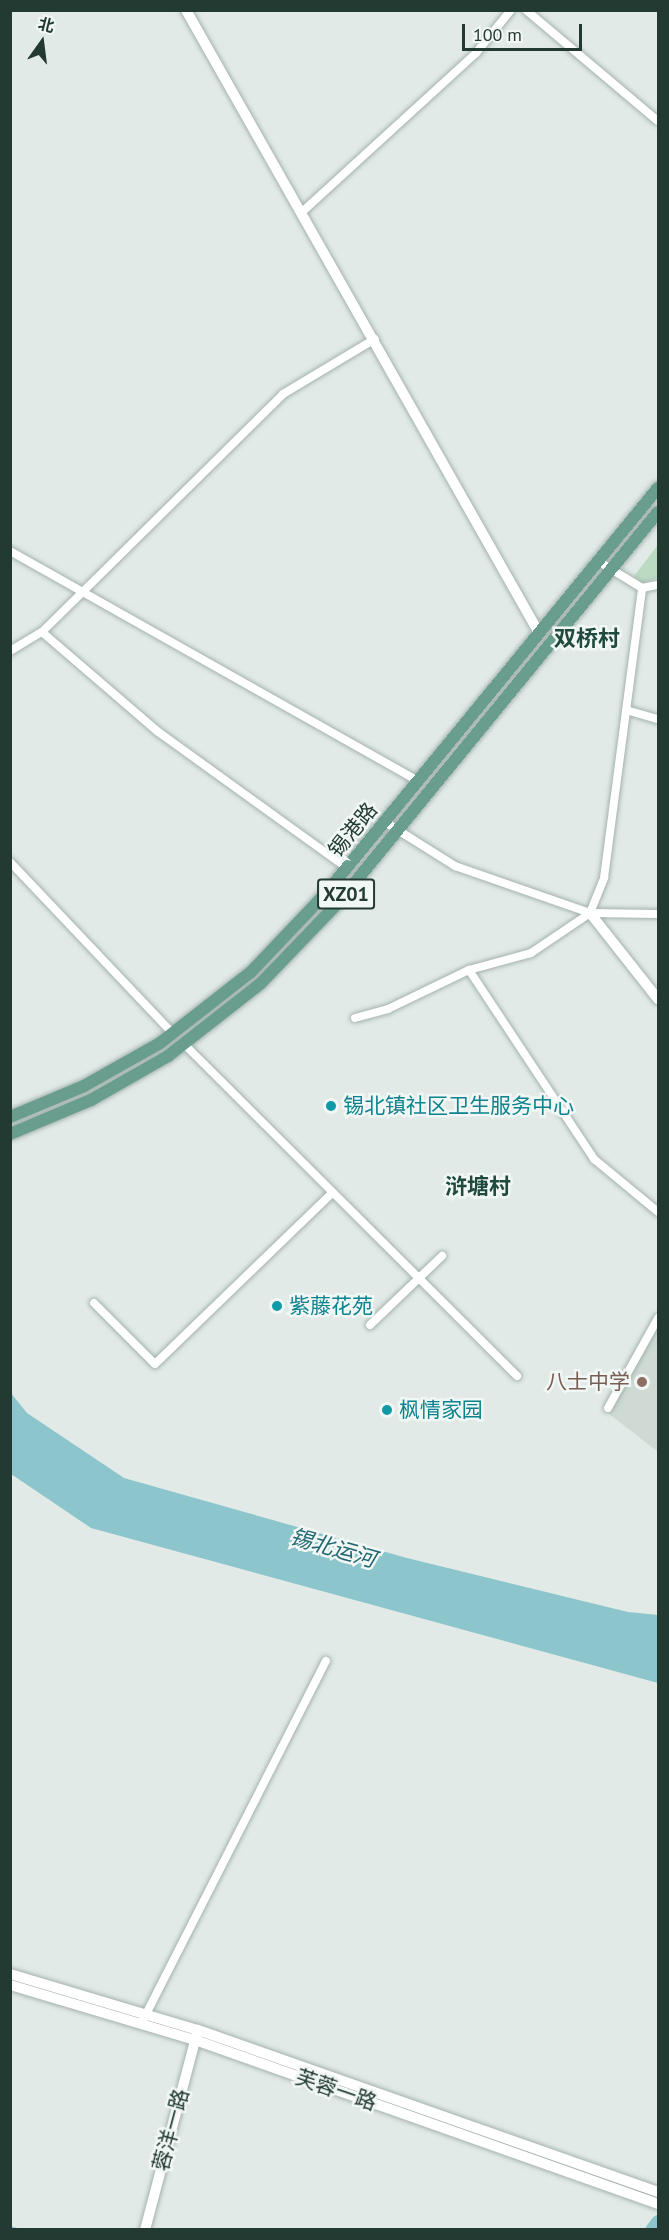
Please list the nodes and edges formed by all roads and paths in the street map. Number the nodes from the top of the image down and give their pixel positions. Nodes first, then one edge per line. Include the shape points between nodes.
1 (186, 10) edge
2 (511, 10) edge
3 (526, 10) edge
4 (658, 121) edge
5 (302, 212) junction
6 (375, 339) junction
7 (658, 488) edge
8 (658, 512) edge
9 (10, 551) edge
10 (598, 561) junction
11 (610, 571) junction
12 (658, 585) edge
13 (642, 588) junction
14 (82, 591) junction
15 (42, 632) junction
16 (539, 633) junction
17 (10, 651) edge
18 (626, 710) junction
19 (658, 718) edge
20 (418, 781) junction
21 (385, 822) junction
22 (396, 830) junction
23 (10, 862) edge
24 (347, 868) junction
25 (590, 913) junction
26 (658, 914) edge
27 (469, 970) junction
28 (658, 999) edge
29 (354, 1018) dead end
30 (173, 1034) junction
31 (185, 1045) junction
32 (10, 1117) edge
33 (10, 1134) edge
34 (332, 1193) junction
35 (658, 1212) edge
36 (442, 1256) dead end
37 (416, 1278) junction
38 (94, 1303) dead end
39 (658, 1318) edge
40 (370, 1324) dead end
41 (517, 1376) dead end
42 (608, 1408) dead end
43 (326, 1661) dead end
44 (10, 1974) edge
45 (10, 1984) edge
46 (144, 2018) junction
47 (196, 2035) junction
48 (635, 2190) junction
49 (658, 2192) edge
50 (658, 2204) edge
51 (145, 2229) edge

1 - 5 street
2 - 5 street via 476,53
3 - 4 street
5 - 6 street
6 - 14 street via 283,394
6 - 16 street
7 - 10 main road, 锡港路 / XZ01
8 - 11 main road, 锡港路 / XZ01
9 - 14 street
10 - 11 street
10 - 16 main road, 锡港路 / XZ01
11 - 13 street
11 - 22 main road, 锡港路 / XZ01
12 - 13 street
13 - 18 street
14 - 15 street
14 - 20 street
15 - 17 street
15 - 24 street via 157,731
16 - 20 main road, 锡港路 / XZ01
18 - 19 street
18 - 25 street via 604,878
20 - 21 main road, 锡港路 / XZ01
21 - 22 street
21 - 24 main road, 锡港路 / XZ01
22 - 25 street via 455,866
22 - 31 main road, 锡港路 / XZ01 via 294,952 233,1008
23 - 30 street
24 - 30 main road, 锡港路 / XZ01 via 251,972
25 - 26 street
25 - 27 street via 531,953
25 - 28 street
27 - 29 street via 388,1009
27 - 35 street via 594,1159
30 - 32 main road, 锡港路 / XZ01 via 84,1086
31 - 33 main road, 锡港路 / XZ01 via 91,1100
31 - 34 street
34 - 37 street
34 - 38 street via 155,1364
36 - 37 street
37 - 40 street
37 - 41 street
39 - 42 street
43 - 46 street
44 - 46 street, 芙蓉一路
45 - 46 street, 芙蓉一路
46 - 47 street, 芙蓉一路
47 - 48 street, 芙蓉一路
47 - 51 street, 蓉洋一路
48 - 49 street, 芙蓉一路
48 - 50 street, 芙蓉一路

